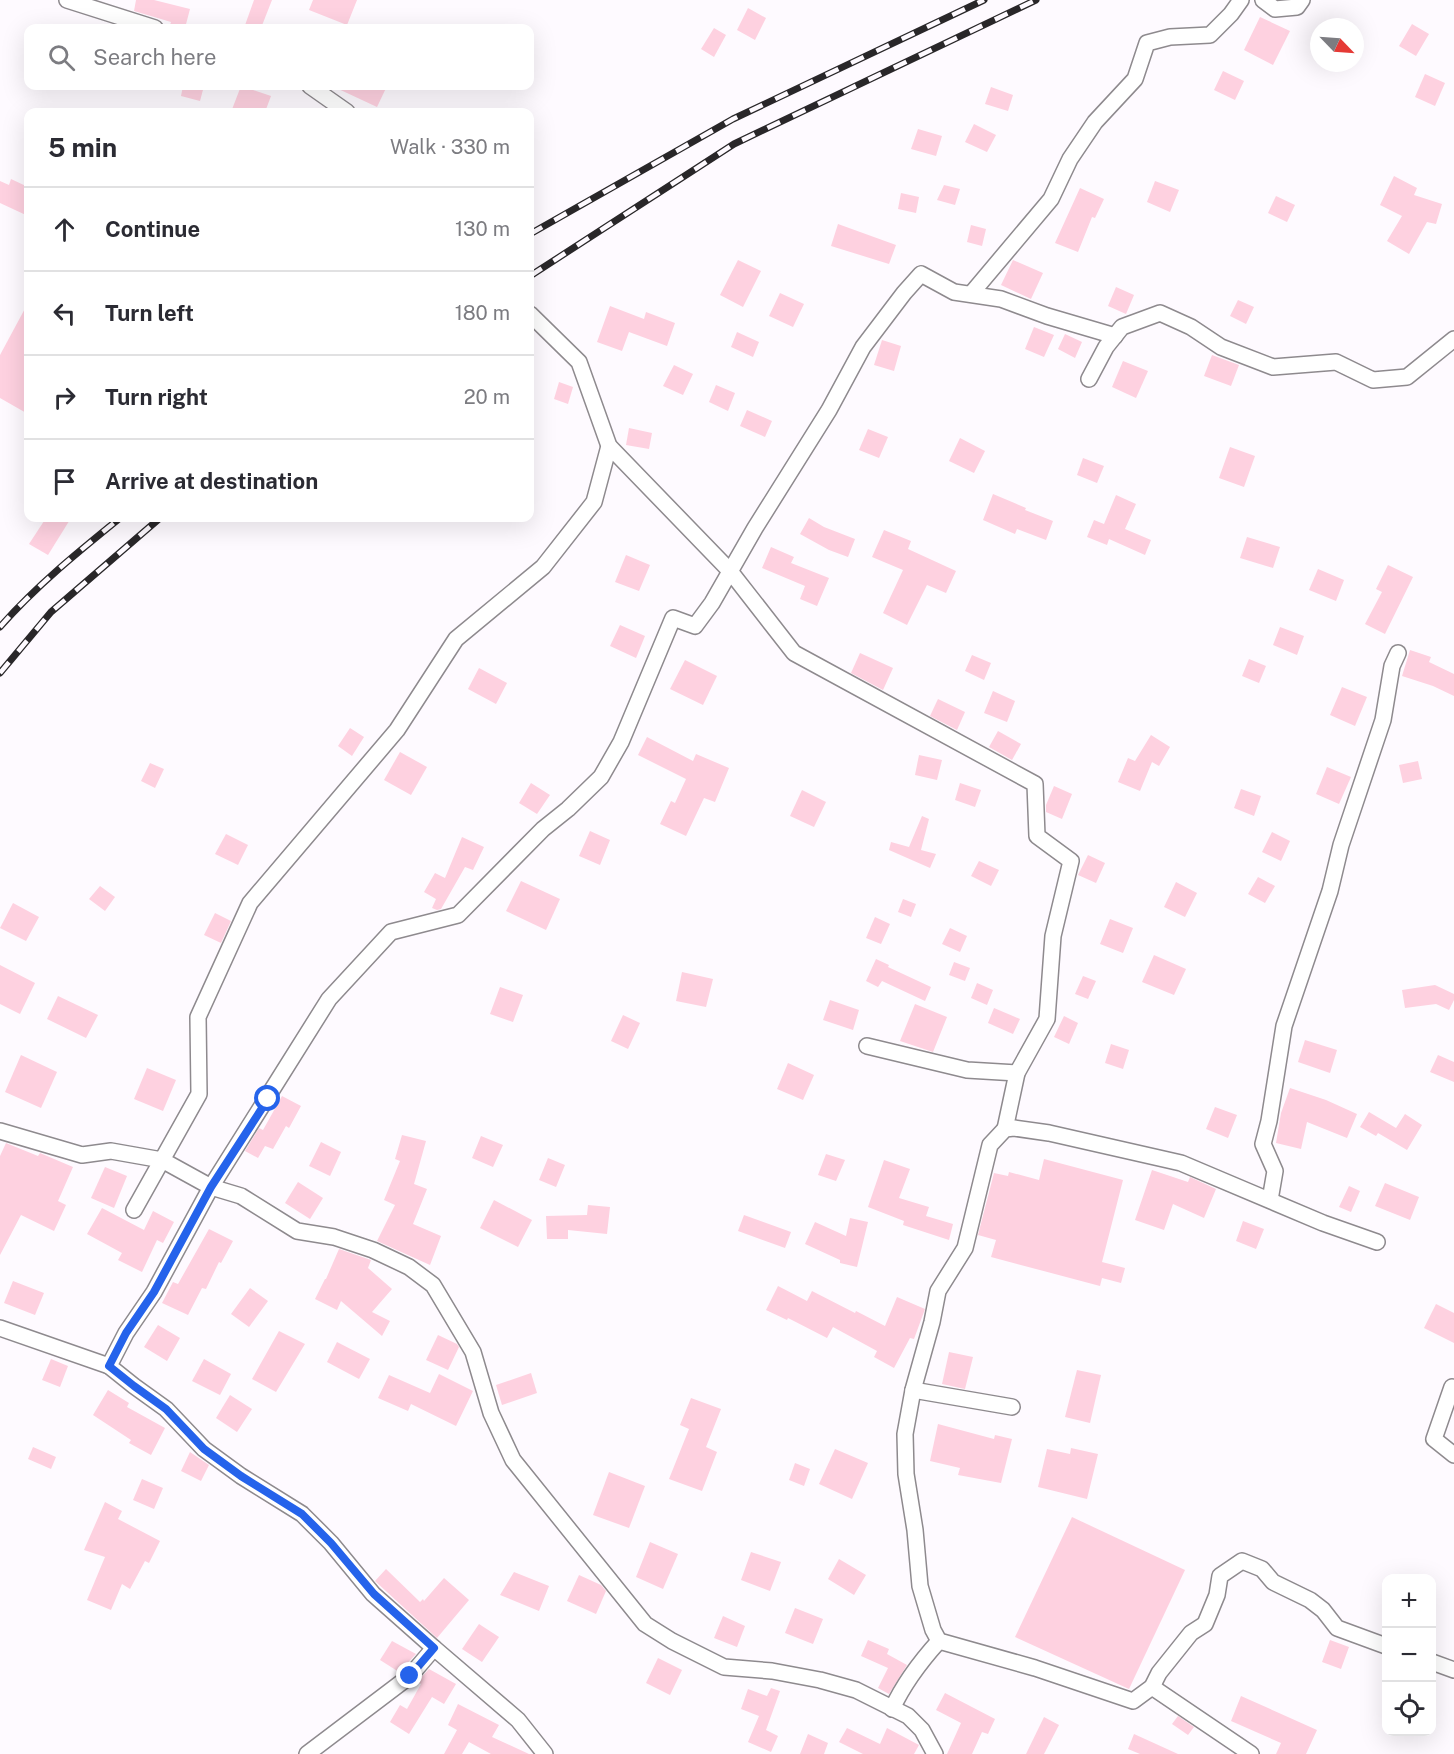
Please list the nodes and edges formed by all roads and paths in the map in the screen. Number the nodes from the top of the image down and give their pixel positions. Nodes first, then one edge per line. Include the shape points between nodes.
1 (67, 0) edge
2 (1241, 0) edge
3 (1263, 0) edge
4 (1302, 0) edge
5 (142, 24) edge
6 (316, 90) edge
7 (341, 108) edge
8 (971, 294) junction
9 (534, 318) edge
10 (1115, 336) junction
11 (1454, 339) edge
12 (1089, 379) dead end
13 (609, 446) junction
14 (730, 571) junction
15 (1398, 653) dead end
16 (867, 1046) dead end
17 (1017, 1073) junction
18 (1005, 1129) junction
19 (0, 1131) edge
20 (162, 1160) junction
21 (211, 1187) junction
22 (1270, 1200) junction
23 (134, 1210) dead end
24 (1377, 1242) dead end
25 (0, 1328) edge
26 (109, 1366) junction
27 (1452, 1387) dead end
28 (913, 1390) junction
29 (1012, 1407) dead end
30 (1454, 1455) edge
31 (939, 1641) junction
32 (1382, 1645) edge
33 (434, 1648) junction
34 (1436, 1664) edge
35 (1454, 1670) edge
36 (1152, 1687) junction
37 (892, 1709) junction
38 (307, 1754) edge
39 (545, 1754) edge
40 (935, 1754) edge
41 (1251, 1754) edge

1 - 5 street
2 - 8 street via 1210,35 1170,37 1147,43 1136,79 1095,122 1070,159 1052,199
3 - 4 street via 1275,9 1297,7
6 - 7 street
8 - 10 street via 1001,299
8 - 14 street via 954,292 921,274 904,293 864,347
9 - 13 street via 579,362
10 - 11 street via 1122,327 1160,313 1221,347 1273,366 1336,362 1373,380 1407,377
10 - 12 street
13 - 14 street
13 - 20 street via 594,502 543,567 456,639 397,730 250,903 198,1017 199,1094
14 - 17 street via 794,653 1035,784 1037,836 1071,861 1053,936 1047,1019
14 - 21 street via 695,626 673,618 621,742 601,777 458,915 391,932 329,999
15 - 22 street via 1392,666 1383,720 1284,1026 1263,1144 1275,1171
16 - 17 street via 967,1070
17 - 18 street
18 - 22 street via 1049,1133 1181,1163
18 - 28 street via 990,1145 965,1248 938,1291
19 - 20 street via 82,1155 111,1151
20 - 21 street
20 - 23 street
21 - 26 street
21 - 37 street via 241,1196 297,1231 334,1237 373,1250 409,1267 433,1285 473,1352 491,1413 513,1460 645,1624 724,1667 820,1680 856,1690
22 - 24 street
25 - 26 street
26 - 33 street via 166,1409 204,1449 302,1514 374,1594
27 - 30 street via 1434,1439
28 - 29 street
28 - 31 street via 906,1434 906,1474 920,1586
31 - 36 street via 1133,1701
31 - 37 street via 917,1665
32 - 36 street via 1337,1628 1310,1600 1273,1582 1263,1569 1242,1561 1220,1576 1205,1624 1191,1633
33 - 38 street via 410,1676
33 - 39 street via 518,1720
34 - 35 street
36 - 41 street
37 - 40 street via 908,1716 922,1730

